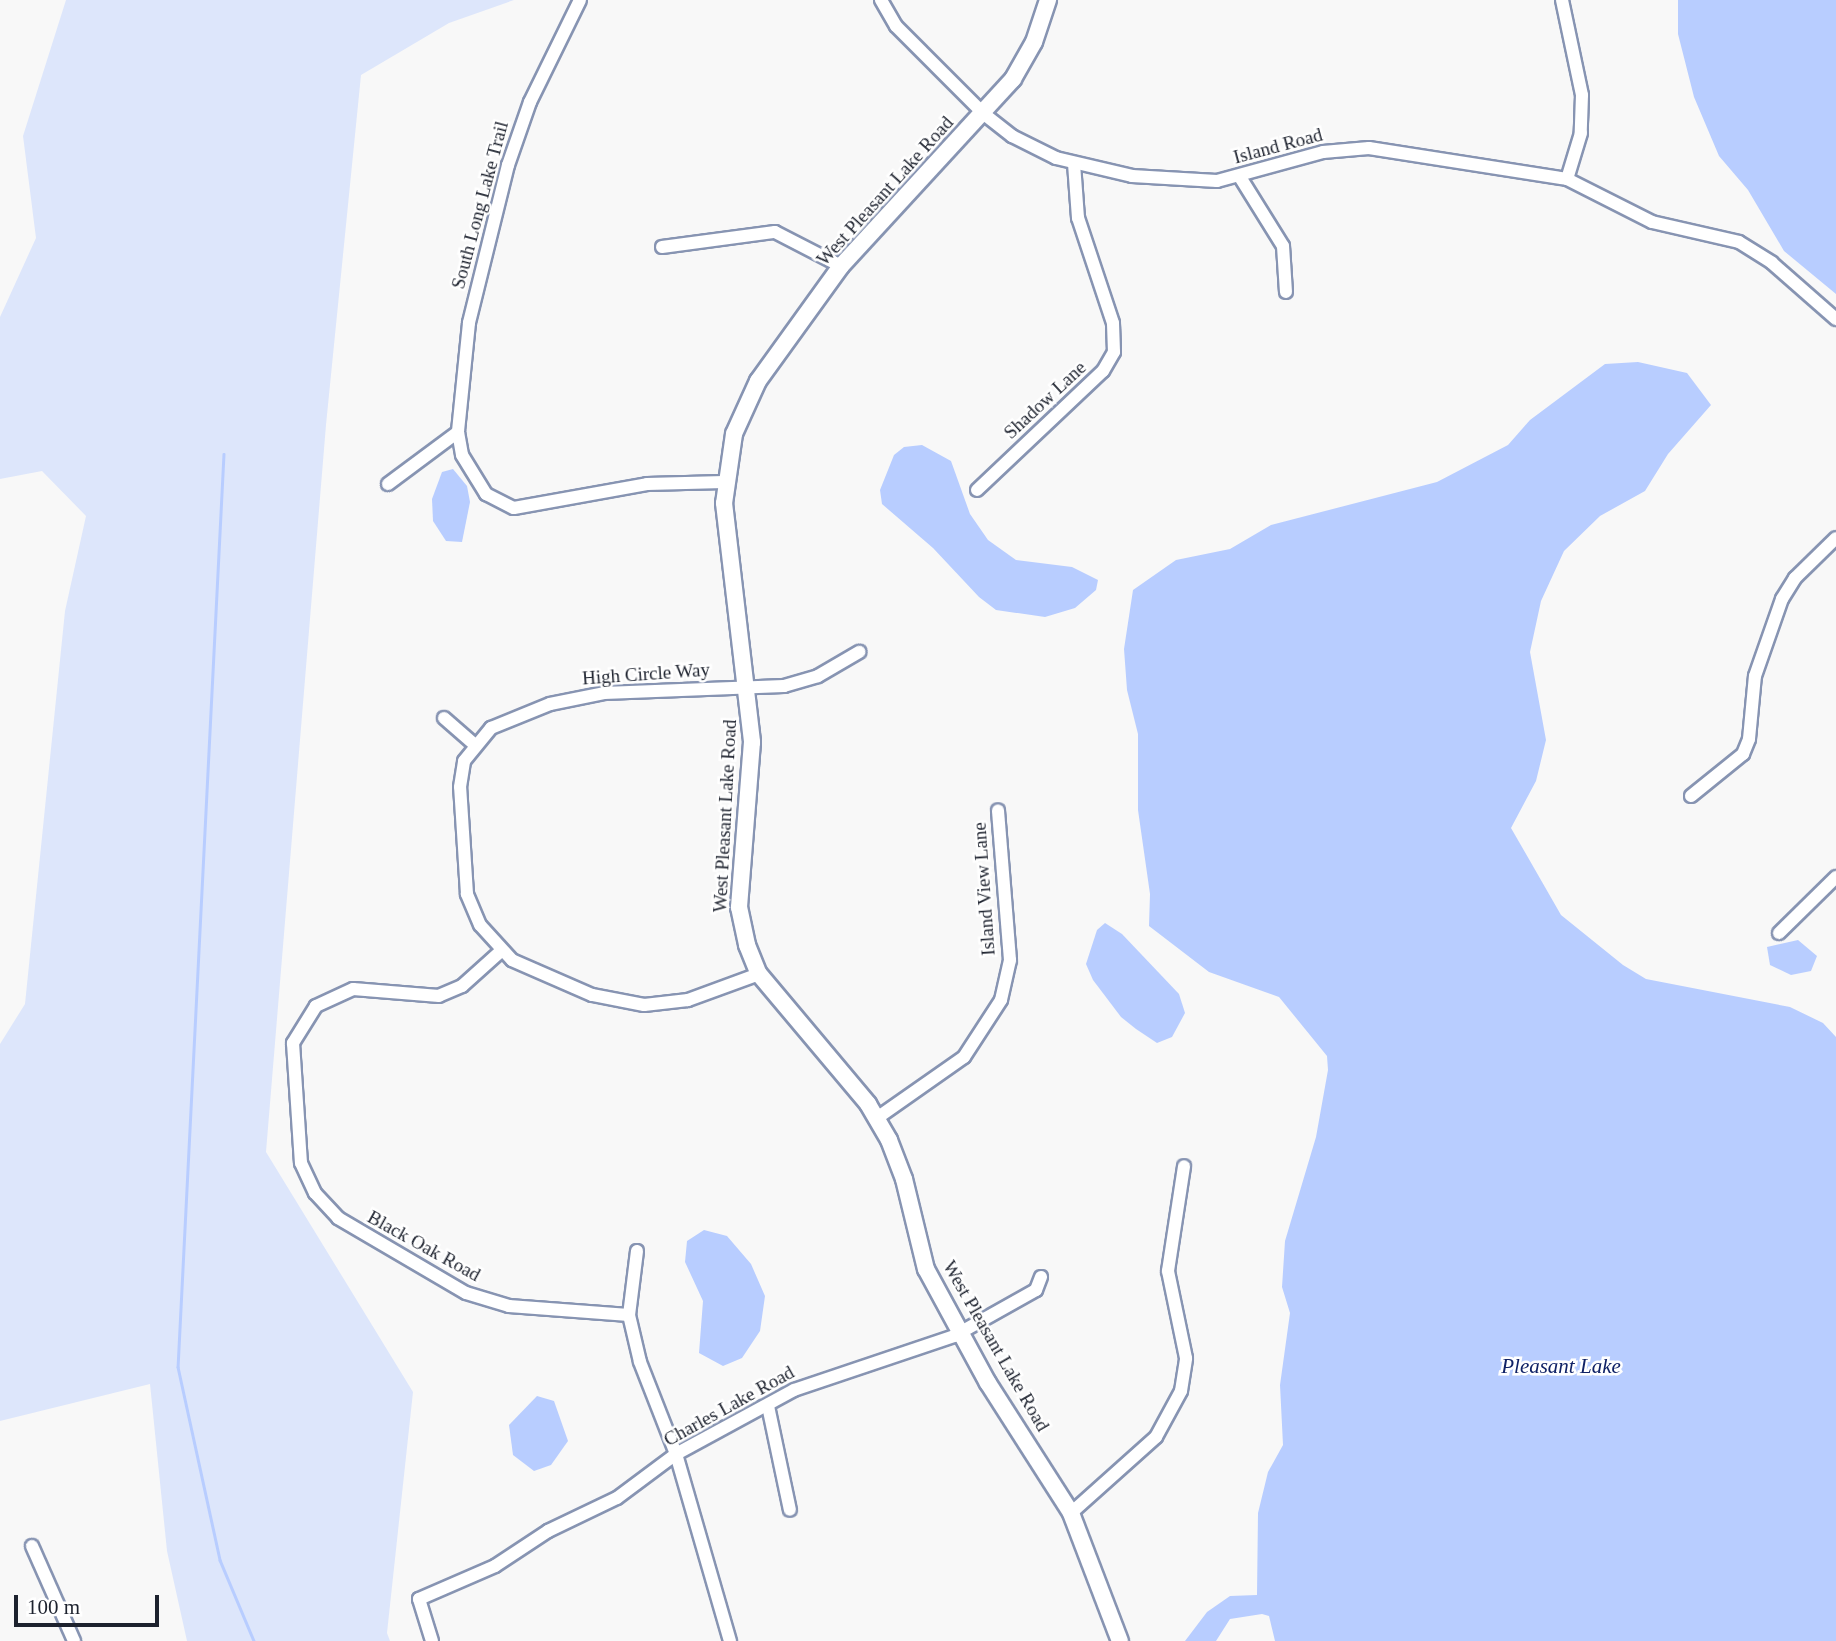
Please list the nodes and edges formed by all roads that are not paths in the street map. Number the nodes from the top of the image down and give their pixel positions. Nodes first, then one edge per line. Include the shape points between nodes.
1 (580, 0) edge
2 (881, 0) edge
3 (1048, 0) edge
4 (1562, 0) edge
5 (984, 114) junction
6 (1074, 163) junction
7 (1240, 177) junction
8 (1567, 179) junction
9 (662, 247) dead end
10 (841, 266) junction
11 (1286, 292) dead end
12 (1836, 319) edge
13 (458, 432) junction
14 (724, 482) junction
15 (388, 484) dead end
16 (977, 490) dead end
17 (1836, 538) edge
18 (859, 652) dead end
19 (748, 688) junction
20 (444, 718) dead end
21 (474, 744) junction
22 (1691, 796) dead end
23 (998, 810) dead end
24 (1836, 877) edge
25 (1779, 933) dead end
26 (501, 951) junction
27 (759, 975) junction
28 (877, 1118) junction
29 (1184, 1166) dead end
30 (638, 1251) dead end
31 (1041, 1277) dead end
32 (629, 1315) junction
33 (960, 1333) junction
34 (768, 1406) junction
35 (676, 1454) junction
36 (790, 1510) dead end
37 (1071, 1513) junction
38 (32, 1546) dead end
39 (74, 1641) edge
40 (432, 1641) edge
41 (730, 1641) edge
42 (1120, 1641) edge

1 - 13 street, South Long Lake Trail via 530,102 508,165 469,323
2 - 5 street, Island Road via 896,26
3 - 5 street, West Pleasant Lake Road via 1026,57
4 - 8 street via 1583,104 1581,133
5 - 6 street, Island Road via 1034,148
5 - 10 street, West Pleasant Lake Road
6 - 7 street, Island Road via 1158,180
6 - 16 street, Shadow Lane via 1078,218 1114,323 1114,352 1103,371
7 - 8 street, Island Road via 1323,152 1368,148
7 - 11 street via 1283,246
8 - 12 street, Island Road via 1651,222 1739,242
9 - 10 street via 775,232
10 - 14 street, West Pleasant Lake Road via 749,396 734,434
13 - 14 street, South Long Lake Trail via 462,455 479,487 494,501 514,508 647,484
13 - 15 street
14 - 19 street, West Pleasant Lake Road via 725,524
17 - 22 street via 1795,578 1782,599 1755,676 1743,754
18 - 19 street, High Circle Way via 802,682
19 - 21 street, High Circle Way via 578,697 498,725
19 - 27 street, West Pleasant Lake Road via 752,778 739,907
20 - 21 street
21 - 26 street via 461,775 465,880 480,925
23 - 28 street, Island View Lane via 1010,960 1001,1000 964,1057
24 - 25 street
26 - 27 street via 541,977 602,999 644,1005 688,1000
26 - 32 street, Black Oak Road via 462,986 439,996 353,989 316,1006 293,1043 301,1163 316,1193 338,1218 466,1293 509,1306
27 - 28 street, West Pleasant Lake Road
28 - 33 street, West Pleasant Lake Road via 902,1171 926,1269
29 - 37 street via 1168,1271 1186,1358 1181,1391 1156,1437
30 - 32 street
31 - 33 street, Charles Lake Road via 1036,1290
32 - 35 street via 645,1382
33 - 34 street, Charles Lake Road via 902,1357 818,1380
33 - 37 street, West Pleasant Lake Road
34 - 35 street, Charles Lake Road
34 - 36 street
35 - 40 street, Charles Lake Road via 617,1498 548,1531 495,1566 419,1599
35 - 41 street
37 - 42 street, West Pleasant Lake Road
38 - 39 street

